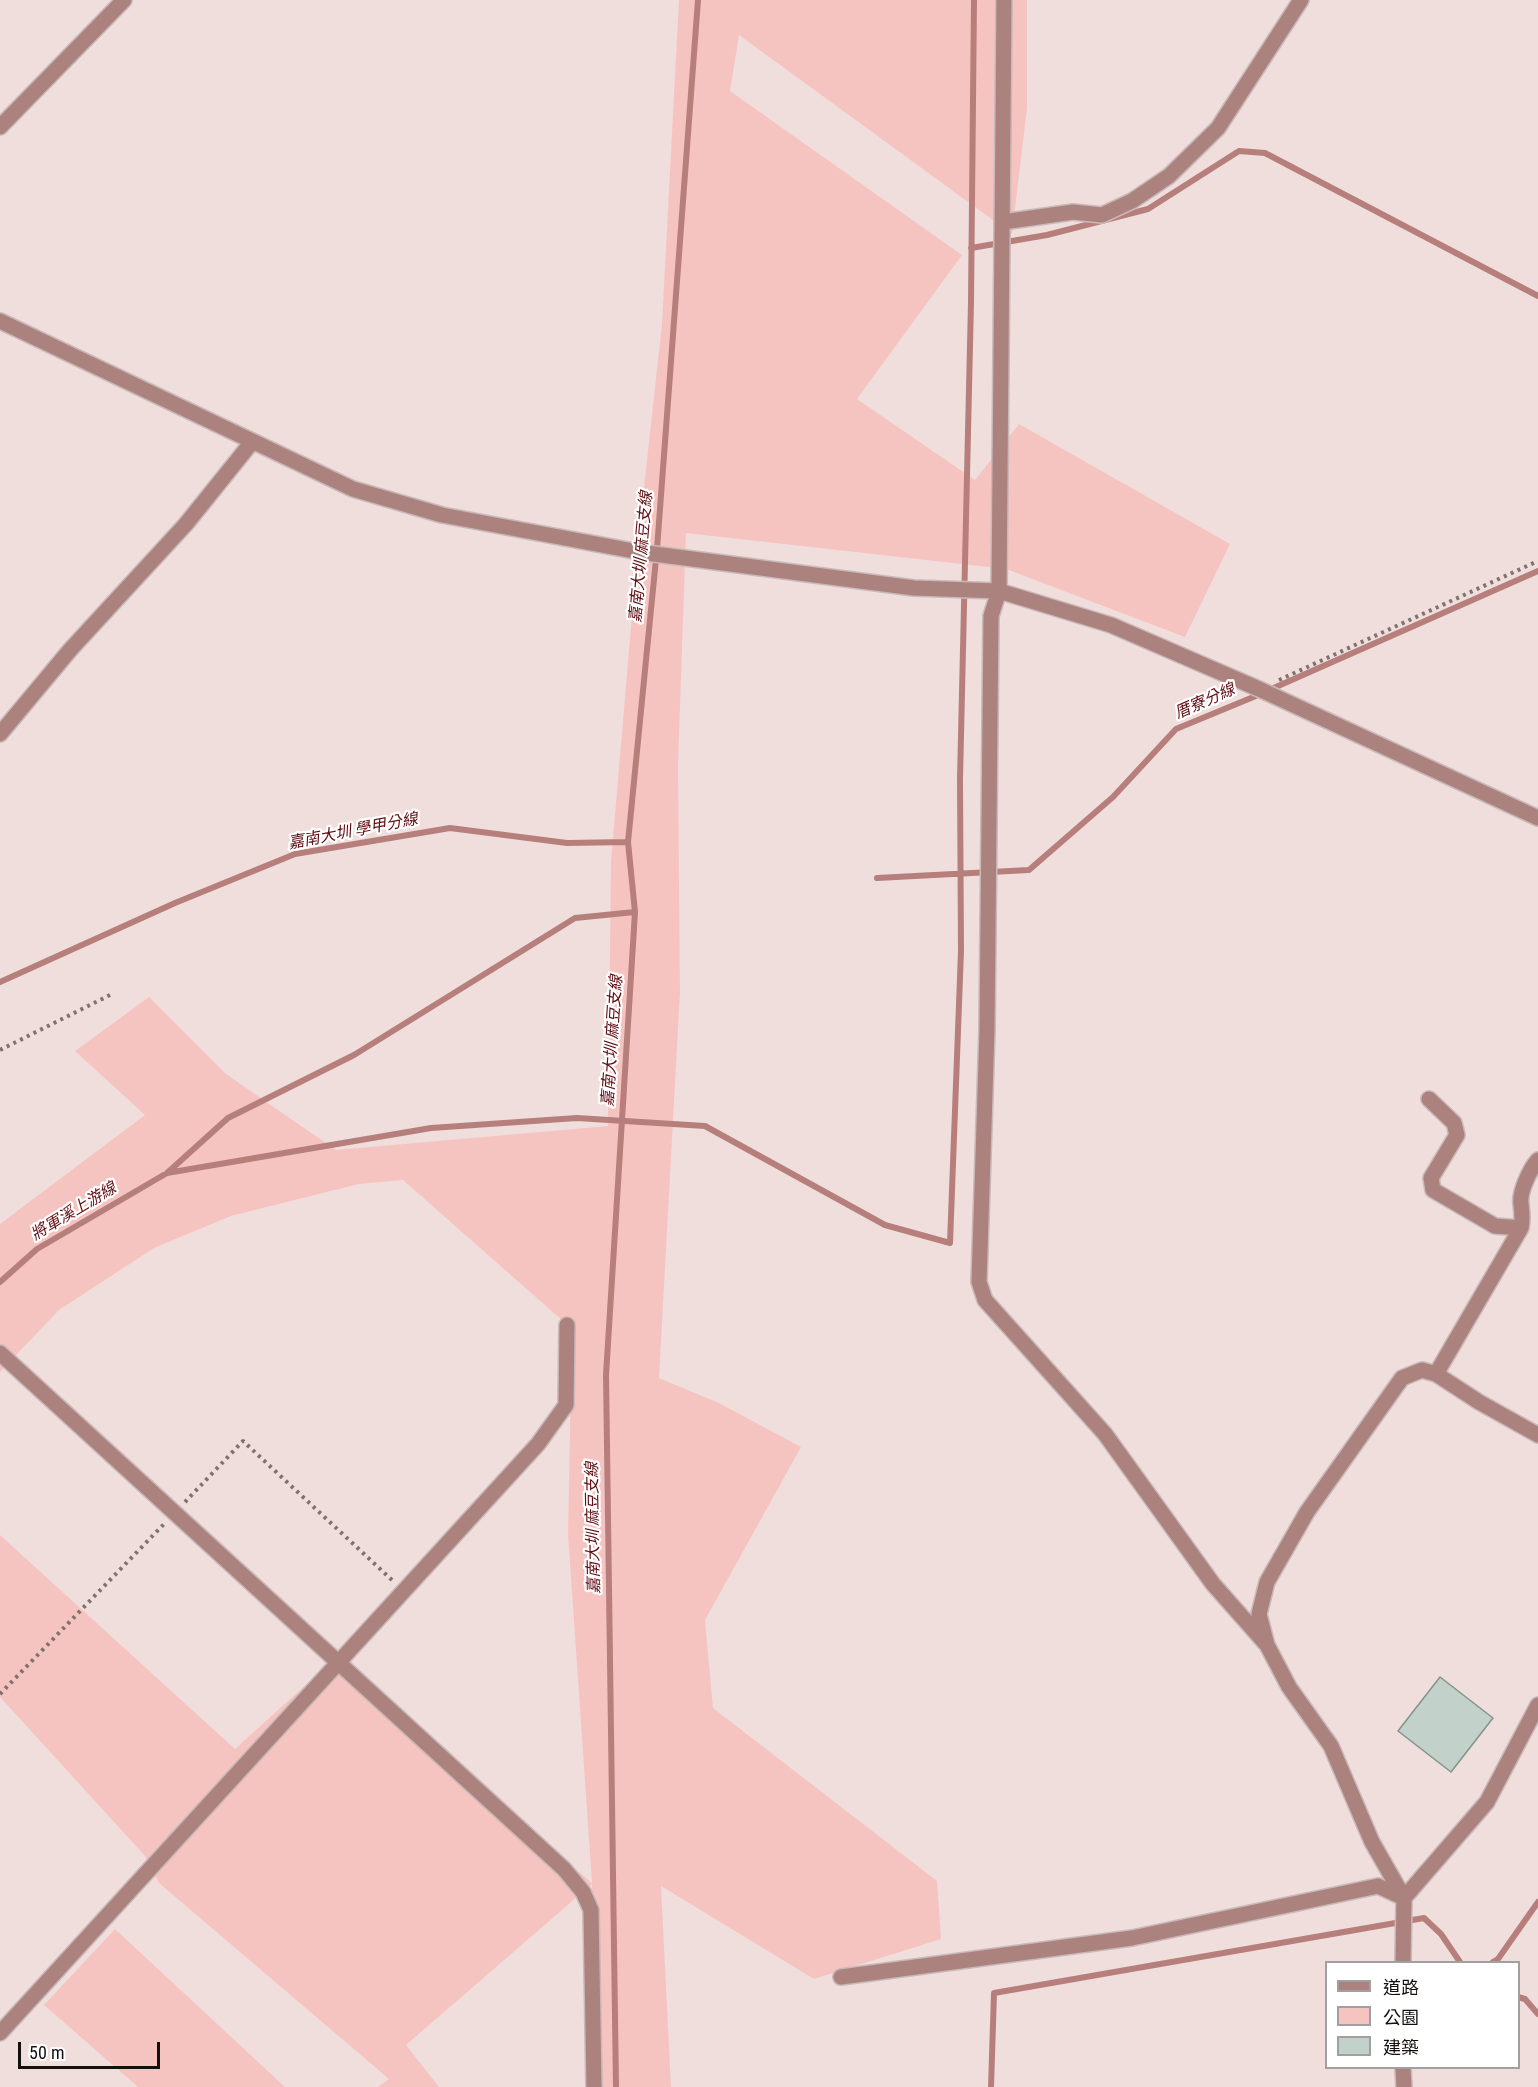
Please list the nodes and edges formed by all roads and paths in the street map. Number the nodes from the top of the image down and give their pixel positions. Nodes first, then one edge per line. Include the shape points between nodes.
1 (124, 0) edge
2 (1004, 0) edge
3 (1301, 0) edge
4 (0, 127) edge
5 (1003, 222) junction
6 (0, 321) edge
7 (252, 442) junction
8 (1538, 561) edge
9 (999, 591) junction
10 (1259, 689) junction
11 (0, 734) edge
12 (1538, 818) edge
13 (114, 993) dead end
14 (0, 1050) edge
15 (1429, 1100) dead end
16 (1538, 1160) edge
17 (1521, 1228) junction
18 (567, 1325) dead end
19 (0, 1354) edge
20 (1436, 1374) junction
21 (1538, 1436) edge
22 (1267, 1645) junction
23 (338, 1664) junction
24 (1538, 1705) edge
25 (1404, 1898) junction
26 (1403, 1961) edge
27 (841, 1977) dead end
28 (0, 2033) edge
29 (1403, 2069) edge
30 (594, 2087) edge
31 (1404, 2087) edge

1 - 4 lane
2 - 5 lane
3 - 5 lane via 1218,128 1170,176 1102,215 1073,212
5 - 9 lane
6 - 7 lane
7 - 9 lane via 353,489 442,515 639,552 914,588
7 - 11 lane via 186,524 70,650
8 - 10 path
9 - 10 lane via 1111,625
9 - 22 lane via 991,616 987,1030 979,1282 985,1300 1105,1434 1213,1584
10 - 12 lane
13 - 14 path
15 - 17 lane via 1454,1123 1457,1135 1431,1178 1433,1190 1495,1227
16 - 17 lane via 1530,1170 1520,1202 1524,1217
17 - 20 lane
18 - 23 lane via 566,1405 538,1444
19 - 23 lane
20 - 21 lane
20 - 22 lane via 1422,1370 1402,1378 1307,1512 1267,1582 1259,1614
22 - 25 lane via 1289,1687 1331,1746 1372,1842
23 - 28 lane
23 - 30 lane via 564,1869 583,1892 591,1910
24 - 25 lane via 1487,1802
25 - 26 lane
25 - 27 lane via 1378,1886 1132,1938
29 - 31 lane

